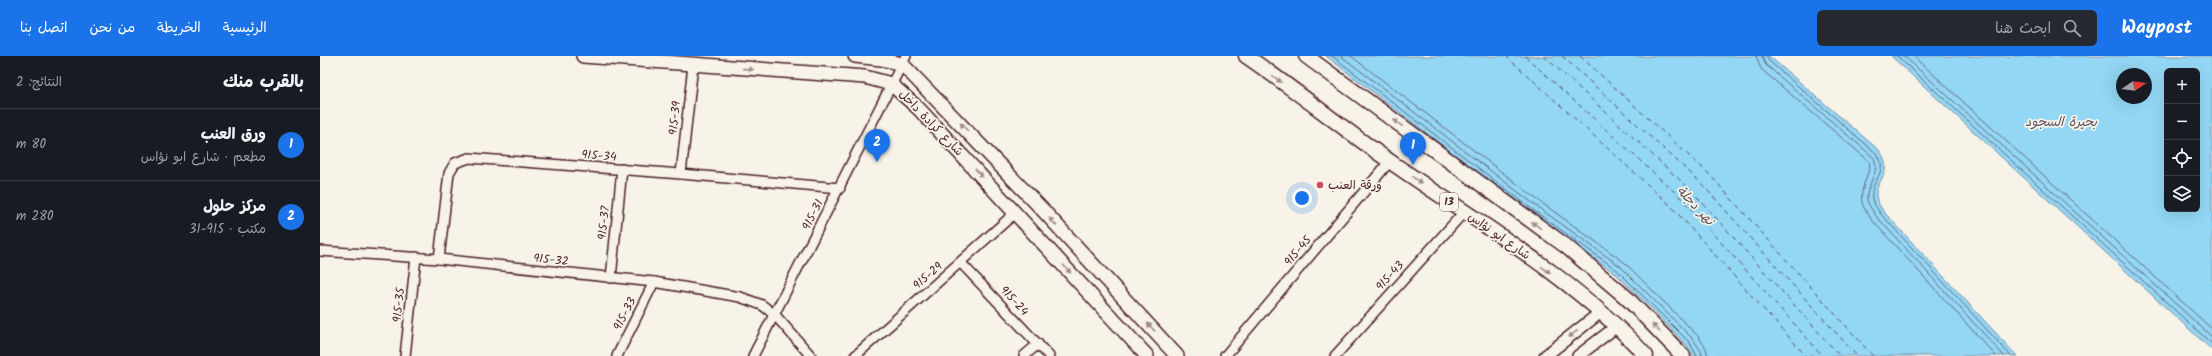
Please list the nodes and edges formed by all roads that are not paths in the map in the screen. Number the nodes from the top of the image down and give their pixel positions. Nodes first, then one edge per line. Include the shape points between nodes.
1 (583, 56) edge
2 (855, 56) edge
3 (1246, 56) edge
4 (1306, 56) edge
5 (904, 60) edge
6 (693, 66) junction
7 (891, 84) junction
8 (1390, 161) junction
9 (622, 170) junction
10 (681, 174) junction
11 (840, 188) junction
12 (1464, 212) junction
13 (1015, 213) junction
14 (320, 251) edge
15 (416, 257) junction
16 (439, 259) junction
17 (961, 263) junction
18 (611, 278) junction
19 (654, 282) junction
20 (1601, 312) junction
21 (775, 315) junction
22 (1617, 326) junction
23 (1038, 344) junction
24 (405, 356) edge
25 (617, 356) edge
26 (753, 356) edge
27 (811, 356) edge
28 (855, 356) edge
29 (1024, 356) edge
30 (1049, 356) edge
31 (1147, 356) edge
32 (1178, 356) edge
33 (1225, 356) edge
34 (1335, 356) edge
35 (1545, 356) edge
36 (1578, 356) edge
37 (1646, 356) edge
38 (1683, 356) edge

1 - 6 main road, شارع كرادة داخل
2 - 5 main road
3 -> 8 main road, شارع ابو نؤاس / 13
38 -> 4 main road via 1627,298 1567,247
5 - 7 street, 915-31
32 -> 5 main road, شارع كرادة داخل
6 -> 7 main road, شارع كرادة داخل via 865,77
6 - 10 street, 915-39
7 - 11 street, 915-31
7 -> 13 main road, شارع كرادة داخل via 919,109
8 -> 12 main road, شارع ابو نؤاس / 13
8 - 33 street, 915-45
9 - 10 street, 915-34
9 - 16 street, 915-34 via 469,158 455,163 449,173
9 - 18 street, 915-37
10 - 11 street, 915-34
11 - 21 street, 915-31
12 -> 20 main road, شارع ابو نؤاس / 13
12 - 34 street, 915-43
13 - 17 street, 915-29
13 -> 31 main road, شارع كرادة داخل
14 - 15 street, 915-32
15 - 16 street, 915-32
15 - 24 street, 915-35
16 - 18 street, 915-32
17 - 23 street, 915-24
17 - 28 street, 915-29
18 - 19 street, 915-32
19 - 21 street, 915-32 via 740,297 762,305
19 - 25 street, 915-33
20 - 22 main road, شارع ابو نؤاس / 13
20 -> 35 street
21 - 26 street, 915-31
21 - 27 street, 915-32
22 - 36 street
22 - 37 main road, شارع ابو نؤاس / 13
23 - 29 street
23 - 30 street, 915-24

